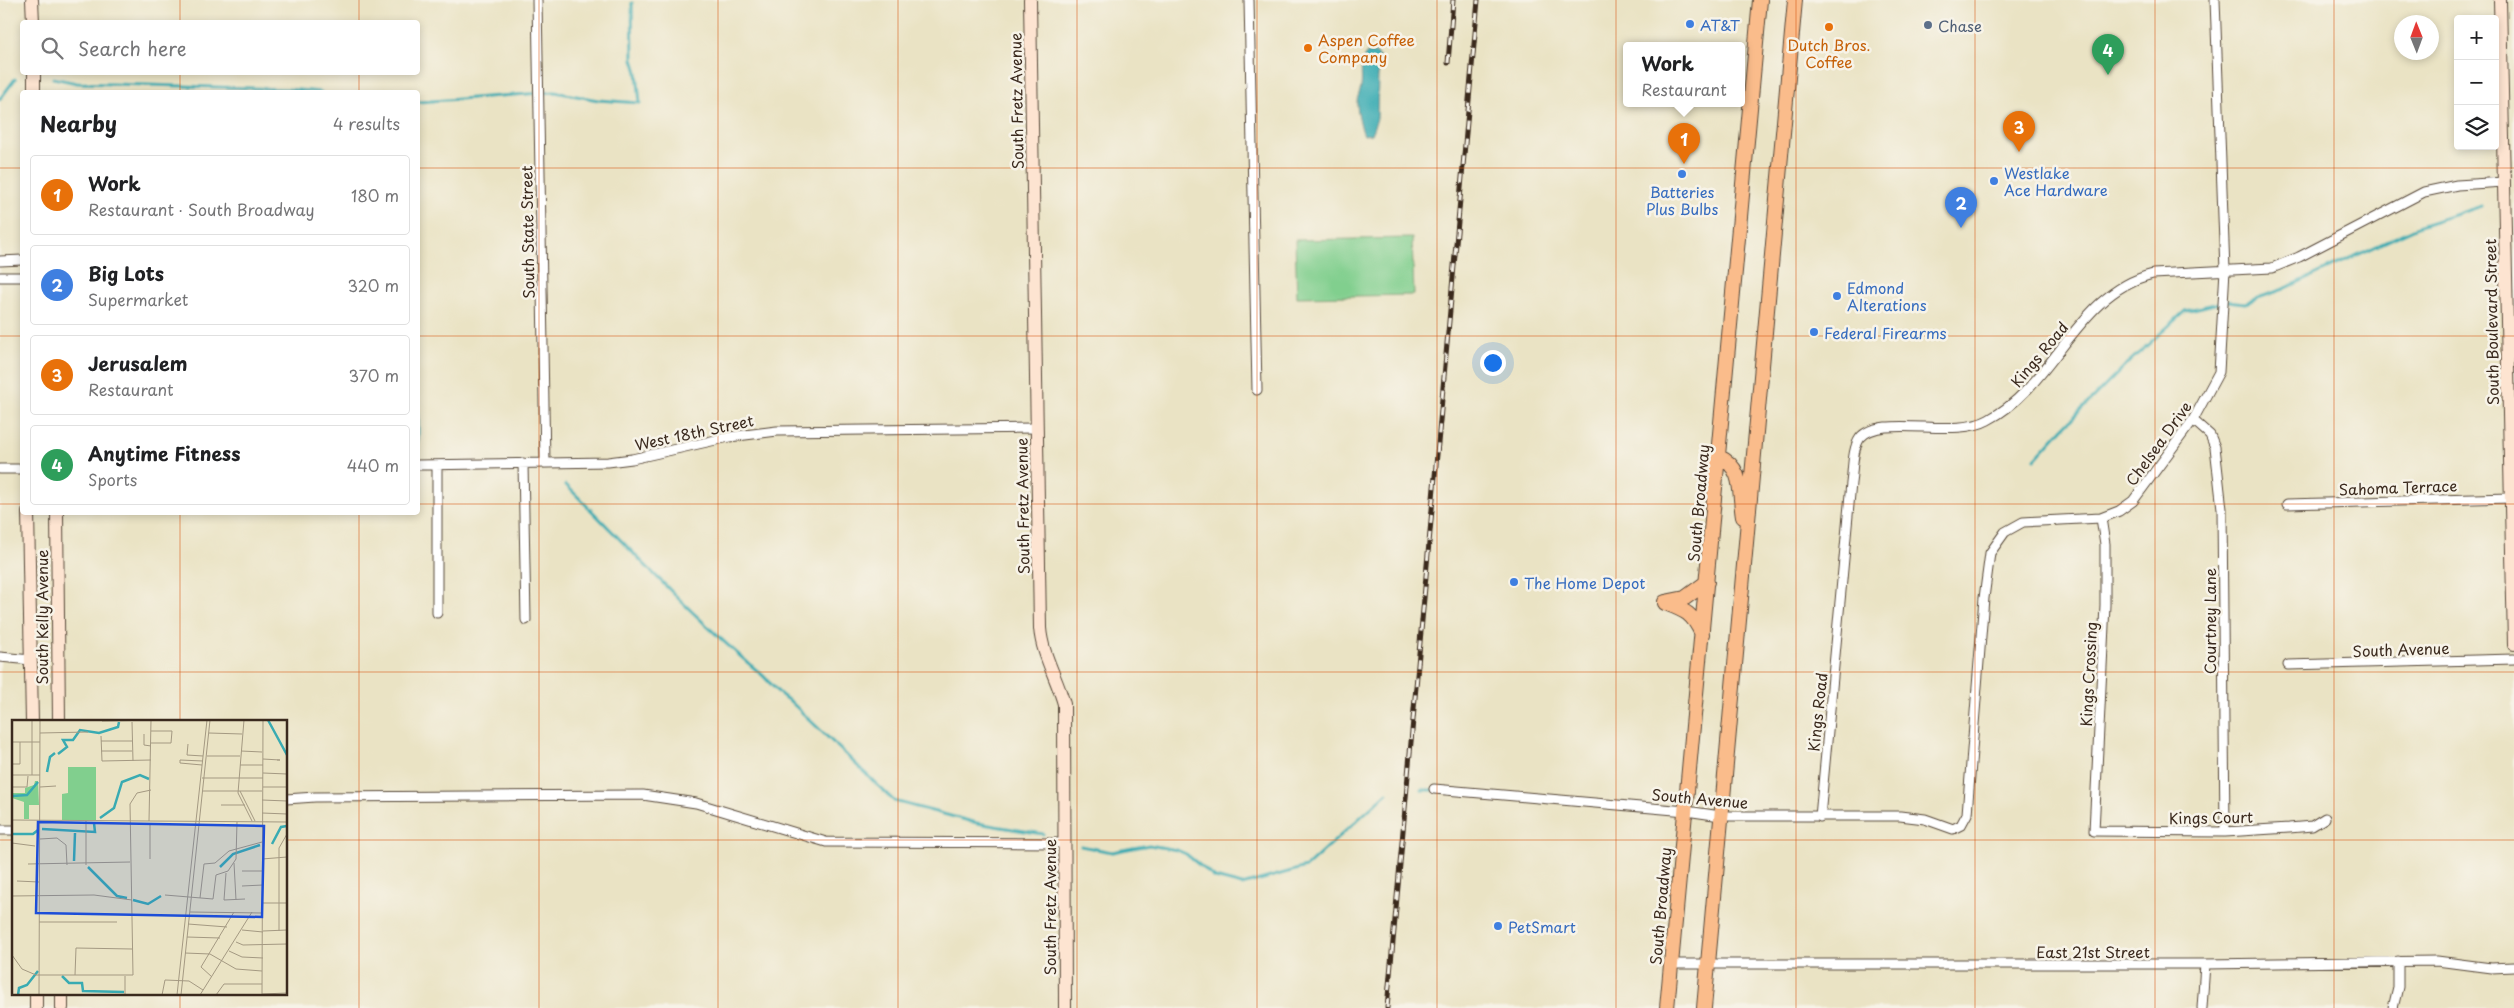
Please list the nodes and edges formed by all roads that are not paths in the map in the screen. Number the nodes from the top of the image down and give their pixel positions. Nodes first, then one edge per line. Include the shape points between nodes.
1 (32, 0) edge
2 (537, 0) edge
3 (1030, 0) edge
4 (1249, 0) edge
5 (1760, 0) edge
6 (1796, 0) edge
7 (2215, 0) edge
8 (2500, 0) edge
9 (33, 20) edge
10 (34, 75) edge
11 (34, 90) edge
12 (2504, 182) junction
13 (20, 260) edge
14 (0, 261) edge
15 (2225, 270) junction
16 (20, 277) edge
17 (0, 278) edge
18 (2511, 365) edge
19 (1257, 390) dead end
20 (2193, 420) junction
21 (1036, 428) junction
22 (1719, 457) junction
23 (545, 463) junction
24 (523, 464) junction
25 (420, 465) edge
26 (437, 465) junction
27 (0, 469) edge
28 (20, 469) edge
29 (2511, 498) junction
30 (2287, 504) dead end
31 (28, 515) edge
32 (57, 515) edge
33 (2101, 518) junction
34 (1746, 538) junction
35 (1707, 582) junction
36 (437, 613) dead end
37 (526, 620) dead end
38 (1702, 635) junction
39 (2514, 644) edge
40 (0, 656) edge
41 (2514, 659) edge
42 (31, 660) junction
43 (2288, 665) dead end
44 (32, 720) edge
45 (58, 720) edge
46 (1434, 789) dead end
47 (288, 799) edge
48 (1686, 811) junction
49 (1721, 816) junction
50 (1820, 817) junction
51 (2325, 818) dead end
52 (1961, 825) joint
53 (2094, 832) joint
54 (2225, 832) junction
55 (1065, 843) junction
56 (2398, 961) junction
57 (1671, 964) junction
58 (2205, 964) junction
59 (1708, 965) junction
60 (2514, 967) edge
61 (1065, 1008) edge
62 (1667, 1008) edge
63 (1704, 1008) edge
64 (2202, 1008) edge
65 (2392, 1008) edge

1 - 9 main road
2 - 23 street, South State Street
3 - 21 main road, South Fretz Avenue
4 - 19 street
5 - 22 main road, South Broadway
6 - 34 main road
7 - 15 street, Chelsea Drive
8 - 12 main road, South Boulevard Street
10 - 11 main road
12 - 15 street, Kings Road via 2457,185 2424,192 2272,268
12 - 18 main road, South Boulevard Street
13 - 14 street
15 - 20 street, Chelsea Drive via 2219,372
15 - 50 street, Kings Road via 2154,274 2135,278 2116,290 2096,307 2019,400 1987,421 1954,429 1890,425 1873,428 1859,439 1854,453
16 - 17 street
18 - 29 main road, South Boulevard Street
20 - 33 street, Chelsea Drive via 2133,501
20 - 54 street, Courtney Lane via 2210,434 2215,448 2222,509
21 - 23 street, West 18th Street via 776,431 728,437 632,459
21 - 55 main road, South Fretz Avenue via 1040,628 1045,654 1064,704
22 - 34 main road via 1737,472
22 - 35 main road, South Broadway
23 - 24 street, West 18th Street
24 - 26 street, West 18th Street
24 - 37 street
25 - 26 street, West 18th Street
26 - 36 street
27 - 28 street
29 - 30 street, Sahoma Terrace
29 - 39 main road, South Boulevard Street
31 - 42 main road, South Kelly Avenue
32 - 45 main road, South Kelly Avenue
33 - 52 street, Chelsea Drive via 2023,522 2005,532 1990,553 1967,814
33 - 53 street, Kings Crossing via 2105,544 2104,605
34 - 49 main road
35 - 38 main road, South Broadway
35 - 38 main road via 1685,598 1665,602 1694,617
38 - 48 main road, South Broadway
40 - 42 street
41 - 43 street, South Avenue
42 - 44 main road, South Kelly Avenue
46 - 48 street, South Avenue
47 - 55 street via 642,795 696,803 826,842
48 - 49 street, South Avenue
48 - 57 main road, South Broadway
49 - 50 street, South Avenue
49 - 59 main road
50 - 52 street, South Avenue via 1900,816 1925,819 1953,829
51 - 54 street, Kings Court via 2312,826
53 - 54 street, Kings Court
55 - 61 main road, South Fretz Avenue
56 - 58 street, East 21st Street
56 - 60 street, East 21st Street
56 - 65 street via 2398,987
57 - 59 street, East 21st Street
57 - 62 main road, South Broadway
58 - 59 street, East 21st Street
58 - 64 street
59 - 63 main road

